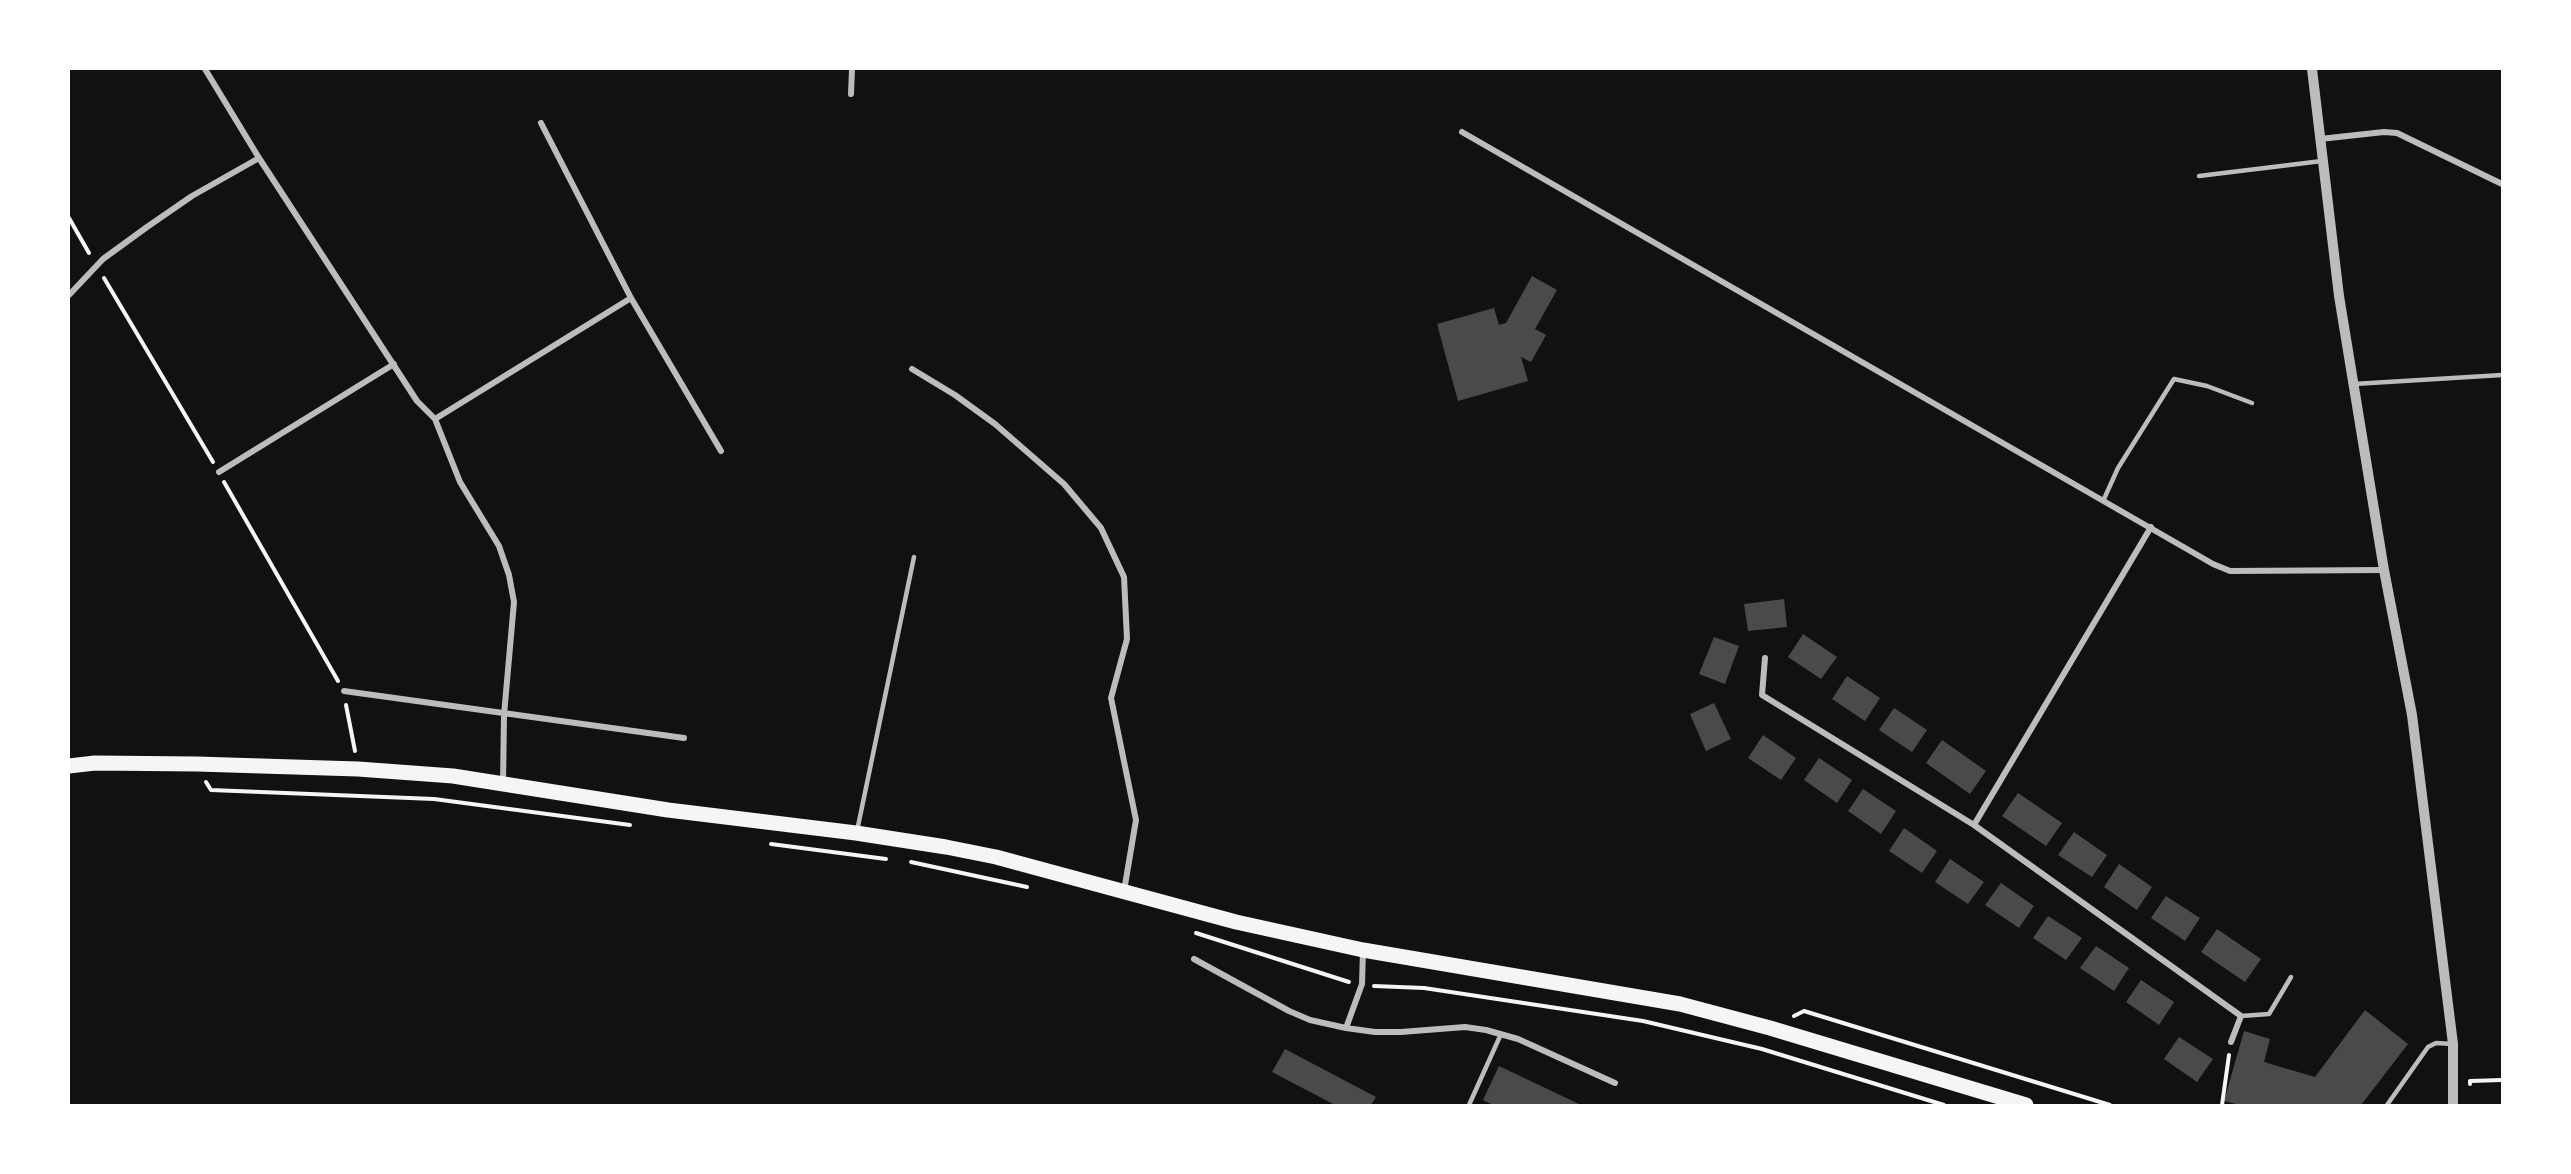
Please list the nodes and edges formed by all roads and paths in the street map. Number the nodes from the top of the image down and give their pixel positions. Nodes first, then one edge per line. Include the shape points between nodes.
1 (205, 69) edge
2 (852, 69) edge
3 (2312, 69) edge
4 (851, 94) dead end
5 (541, 123) dead end
6 (1462, 132) dead end
7 (2320, 139) junction
8 (259, 158) junction
9 (2322, 160) junction
10 (2199, 176) dead end
11 (2502, 184) edge
12 (69, 218) edge
13 (97, 266) junction
14 (69, 295) edge
15 (631, 298) junction
16 (394, 364) junction
17 (912, 369) dead end
18 (2502, 375) edge
19 (2354, 384) junction
20 (2252, 403) dead end
21 (435, 419) junction
22 (721, 451) dead end
23 (219, 472) junction
24 (2104, 499) junction
25 (2151, 527) junction
26 (915, 557) dead end
27 (2384, 570) junction
28 (1765, 658) dead end
29 (344, 692) junction
30 (504, 715) junction
31 (684, 738) dead end
32 (69, 766) edge
33 (358, 769) junction
34 (503, 785) junction
35 (211, 790) dead end
36 (1974, 825) junction
37 (640, 826) dead end
38 (856, 833) junction
39 (766, 843) dead end
40 (892, 859) dead end
41 (903, 861) dead end
42 (1031, 887) dead end
43 (1124, 892) junction
44 (1193, 932) dead end
45 (1363, 950) junction
46 (1194, 959) dead end
47 (2290, 977) dead end
48 (1346, 982) dead end
49 (1379, 987) dead end
50 (1804, 1011) dead end
51 (2241, 1016) junction
52 (1346, 1028) junction
53 (1501, 1034) junction
54 (2231, 1042) joint
55 (2453, 1044) junction
56 (2502, 1080) edge
57 (1615, 1083) dead end
58 (2469, 1089) dead end
59 (2453, 1101) edge
60 (1469, 1105) edge
61 (1944, 1105) edge
62 (2026, 1105) edge
63 (2110, 1105) edge
64 (2222, 1105) edge
65 (2387, 1105) edge

1 - 8 street
2 - 4 street
3 - 7 street
5 - 15 street
6 - 24 street
7 - 9 street
7 - 11 street via 2397,133
8 - 13 street via 192,196
8 - 16 street
9 - 10 lane
9 - 19 street
12 - 13 path
13 - 14 street
13 - 23 path
15 - 21 street
15 - 22 street
16 - 21 street via 417,401
16 - 23 street
17 - 43 street via 995,424 1064,484 1101,528 1124,577 1127,639 1111,698 1136,820
18 - 19 lane
19 - 27 street
20 - 24 lane via 2207,386 2174,379 2118,468
21 - 30 street via 460,482 499,546 509,575 514,602
23 - 29 path
24 - 25 street
25 - 27 street via 2230,571
25 - 36 street
26 - 38 lane
27 - 55 street via 2412,715
28 - 36 street via 1762,695
29 - 30 street
29 - 33 path
30 - 31 street
30 - 34 street
32 - 33 main road via 197,764
33 - 34 main road via 453,776
34 - 38 main road
35 - 37 path via 434,799
36 - 51 street
38 - 43 main road via 996,857
39 - 40 path
41 - 42 path
43 - 45 main road
44 - 48 path
45 - 52 street via 1362,984
45 - 62 main road via 1680,1004
46 - 52 street via 1289,1011
47 - 51 lane via 2270,1014
49 - 61 path via 1424,988 1643,1021 1762,1049
50 - 63 path
51 - 54 street
52 - 53 street via 1401,1032 1466,1027
53 - 57 street
53 - 60 lane
54 - 64 path
55 - 59 street
55 - 65 lane via 2436,1043 2428,1047
56 - 58 path via 2470,1081

